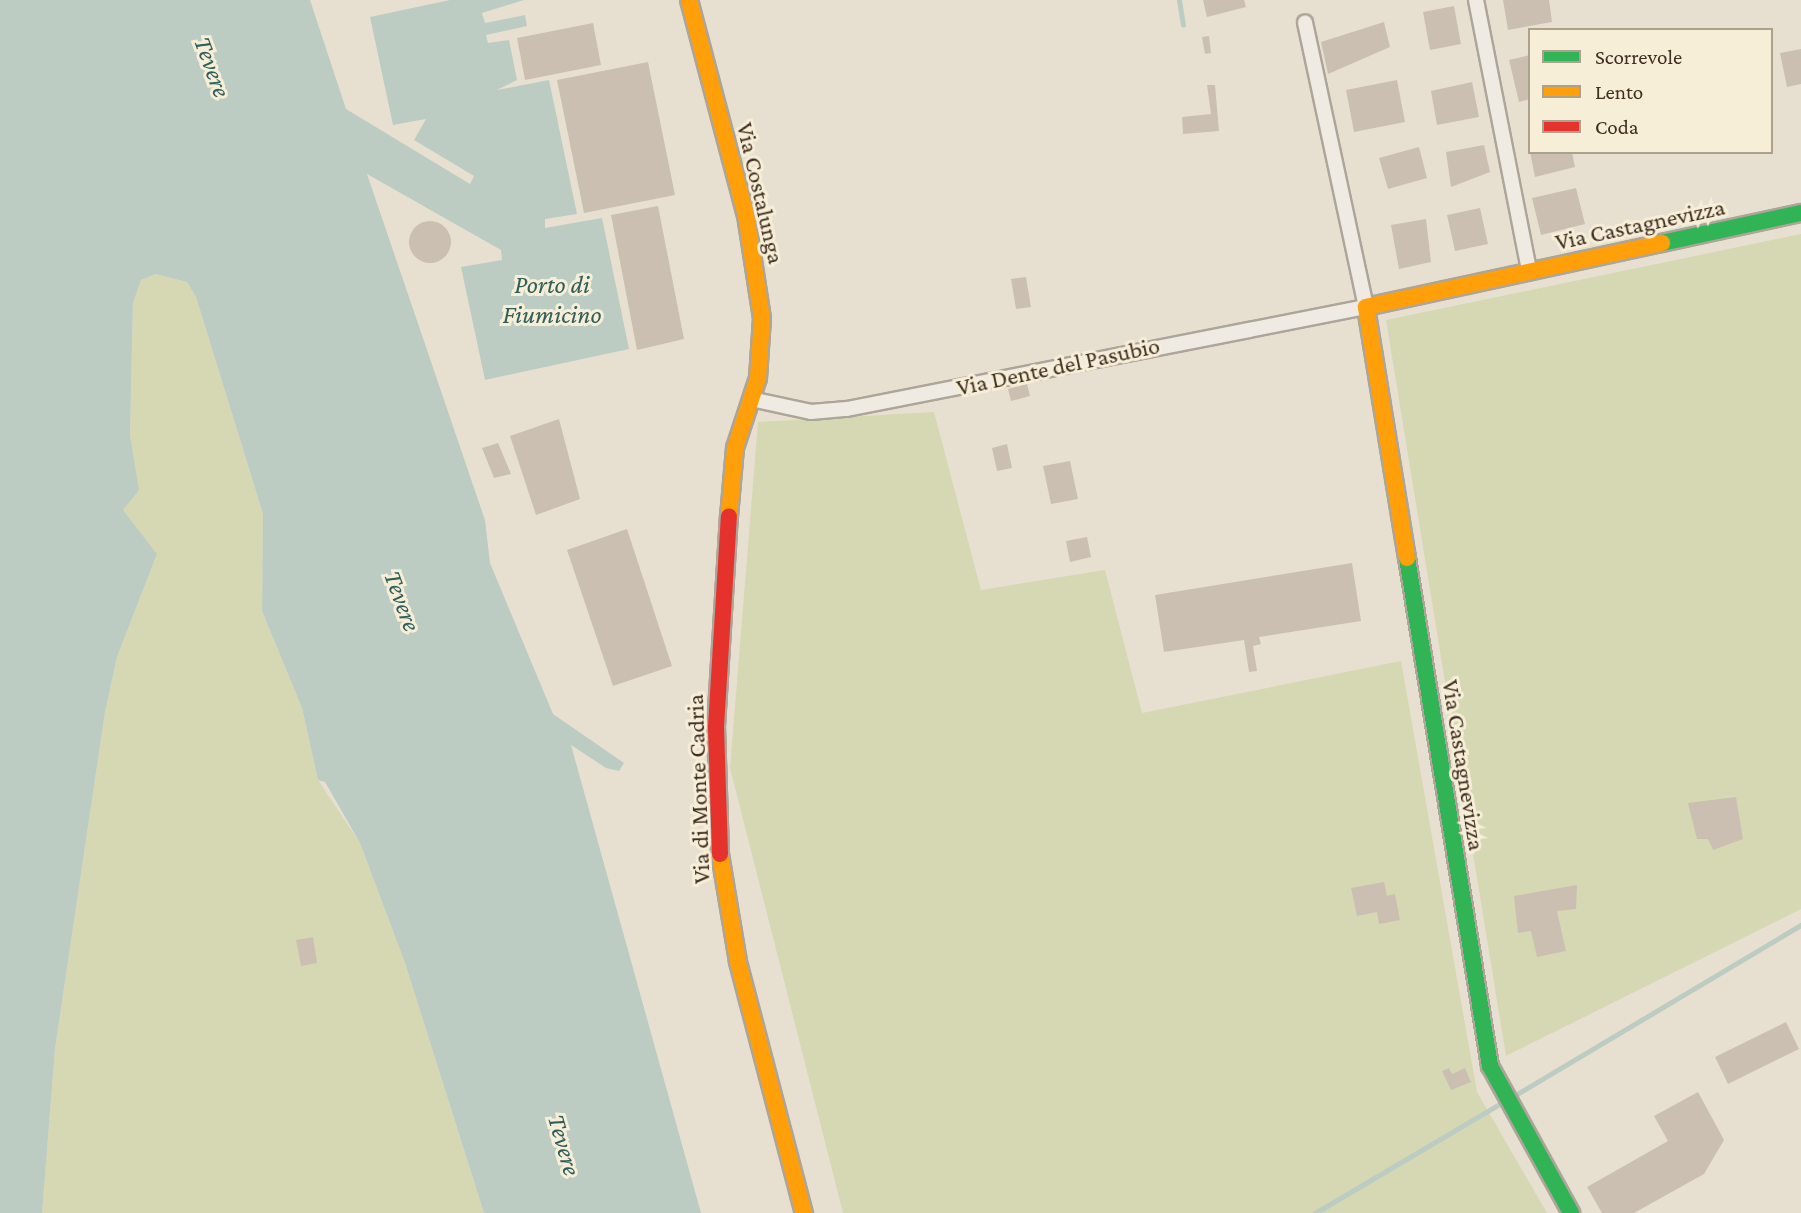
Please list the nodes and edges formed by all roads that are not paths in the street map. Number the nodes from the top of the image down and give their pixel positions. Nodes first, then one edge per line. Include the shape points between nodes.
1 (689, 0) edge
2 (1476, 0) edge
3 (1305, 22) dead end
4 (1801, 213) edge
5 (1529, 271) junction
6 (1366, 307) junction
7 (751, 399) junction
8 (804, 1213) edge
9 (1571, 1213) edge

1 - 7 street, Via Costalunga via 754,261 762,344
2 - 5 street
3 - 6 street, Via Castagnevizza
4 - 5 street, Via Castagnevizza
5 - 6 street, Via Castagnevizza
6 - 7 street, Via Dente del Pasubio via 847,409 811,412
6 - 9 street, Via Castagnevizza via 1490,1066
7 - 8 street, Via di Monte Cadria via 735,448 726,545 717,684 718,844 733,942

